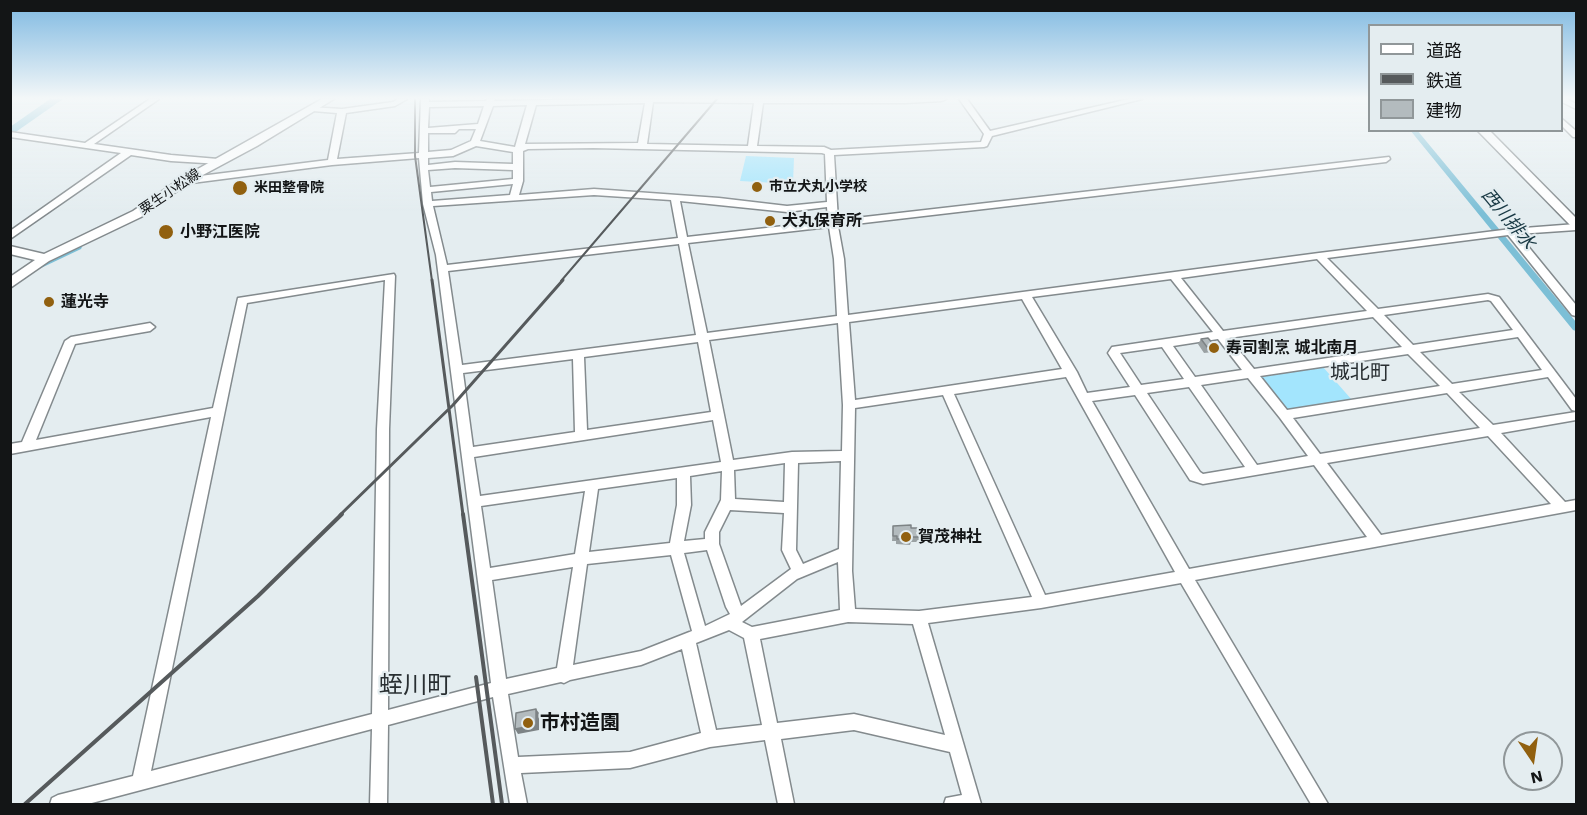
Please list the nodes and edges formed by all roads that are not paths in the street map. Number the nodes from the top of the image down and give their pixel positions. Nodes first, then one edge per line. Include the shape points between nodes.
1 (34, 137) edge
2 (99, 137) edge
3 (261, 137) edge
4 (337, 137) edge
5 (423, 137) edge
6 (478, 137) edge
7 (523, 137) edge
8 (644, 137) edge
9 (754, 137) edge
10 (987, 137) edge
11 (1489, 137) edge
12 (476, 143) junction
13 (87, 145) junction
14 (642, 147) junction
15 (752, 148) junction
16 (520, 150) junction
17 (129, 152) junction
18 (829, 153) junction
19 (423, 155) junction
20 (1386, 159) dead end
21 (218, 162) junction
22 (332, 162) junction
23 (518, 167) junction
24 (423, 168) junction
25 (184, 181) junction
26 (518, 181) junction
27 (426, 190) junction
28 (514, 198) junction
29 (675, 201) dead end
30 (428, 204) junction
31 (832, 204) junction
32 (833, 223) junction
33 (1576, 226) edge
34 (1508, 232) junction
35 (10, 236) edge
36 (682, 241) junction
37 (10, 250) edge
38 (1319, 256) junction
39 (45, 258) junction
40 (442, 269) junction
41 (1174, 276) junction
42 (10, 284) edge
43 (1026, 296) junction
44 (1373, 312) junction
45 (1576, 312) edge
46 (842, 319) junction
47 (150, 327) dead end
48 (1521, 333) junction
49 (1222, 335) junction
50 (704, 338) junction
51 (1165, 343) junction
52 (1410, 350) junction
53 (578, 353) junction
54 (457, 370) junction
55 (1071, 372) junction
56 (1251, 373) junction
57 (1550, 373) junction
58 (1193, 381) junction
59 (1448, 388) junction
60 (1136, 389) junction
61 (947, 390) junction
62 (1085, 398) junction
63 (849, 405) junction
64 (1576, 407) edge
65 (219, 411) junction
66 (719, 415) junction
67 (1284, 415) junction
68 (1576, 416) edge
69 (1491, 431) junction
70 (581, 436) junction
71 (27, 446) junction
72 (10, 449) edge
73 (466, 453) junction
74 (849, 456) junction
75 (792, 457) junction
76 (1319, 460) junction
77 (728, 464) junction
78 (1254, 470) junction
79 (683, 472) junction
80 (592, 486) junction
81 (475, 502) junction
82 (726, 504) junction
83 (1576, 505) edge
84 (1562, 507) junction
85 (789, 508) junction
86 (1377, 540) junction
87 (712, 544) junction
88 (676, 548) junction
89 (845, 553) junction
90 (583, 559) junction
91 (800, 572) junction
92 (484, 575) junction
93 (1185, 576) junction
94 (1041, 602) junction
95 (848, 615) junction
96 (919, 618) junction
97 (735, 619) junction
98 (751, 634) junction
99 (693, 636) junction
100 (564, 676) junction
101 (499, 688) junction
102 (381, 719) junction
103 (772, 731) junction
104 (710, 739) junction
105 (957, 746) junction
106 (513, 765) junction
107 (140, 783) junction
108 (973, 803) edge
109 (58, 804) edge
110 (379, 804) edge
111 (518, 804) edge
112 (786, 804) edge
113 (952, 804) edge
114 (1320, 804) edge

1 - 13 street
2 - 13 street
3 - 21 main road, 粟生小松線
4 - 22 street
5 - 19 street
6 - 12 street
7 - 16 street
8 - 14 street
9 - 15 street
10 - 18 street via 984,144
11 - 33 main road
12 - 16 street
12 - 19 street via 453,153
13 - 17 street
14 - 15 street
14 - 16 street via 527,146
15 - 18 street
16 - 23 street
17 - 21 street
17 - 35 street
18 - 31 street
19 - 22 street
19 - 24 street
20 - 32 street
21 - 25 main road, 粟生小松線
22 - 25 street
23 - 24 street
23 - 26 street
24 - 27 street
25 - 39 main road, 粟生小松線 via 137,214
26 - 27 street
26 - 28 street
27 - 30 street
28 - 30 street
28 - 31 street via 594,192 787,209
29 - 36 street
30 - 40 street
31 - 32 street
32 - 36 street
32 - 46 street
33 - 34 street
34 - 38 street
34 - 45 street
36 - 40 street
36 - 50 street
37 - 39 main road
38 - 41 street
38 - 44 street
39 - 42 main road, 粟生小松線
40 - 54 street
41 - 43 street
41 - 49 street
43 - 46 street
43 - 55 street
44 - 48 street via 1488,297 1495,299
44 - 49 street
44 - 52 street
46 - 50 street
46 - 63 street
47 - 71 street via 71,340
48 - 52 street
48 - 57 street
49 - 51 street
49 - 56 street
50 - 53 street
50 - 66 street
51 - 58 street
51 - 60 street via 1114,353
52 - 56 street
52 - 59 street
53 - 54 street
53 - 70 street
54 - 73 street
55 - 61 street
55 - 62 street
56 - 58 street
56 - 67 street
57 - 59 street
57 - 64 street
58 - 60 street
58 - 78 street
59 - 67 street
59 - 69 street
60 - 62 street
60 - 78 street via 1195,476 1203,479
61 - 63 street
61 - 94 street
62 - 93 street
63 - 74 street
65 - 71 street
65 - 102 street via 242,300 390,276 383,429
65 - 107 street
66 - 70 street
66 - 77 street
67 - 76 street
68 - 69 street
69 - 76 street
69 - 84 street
70 - 73 street
71 - 72 street
73 - 81 street
74 - 75 street
74 - 89 street
75 - 77 street
75 - 85 street
76 - 78 street
76 - 86 street
77 - 79 street
77 - 82 street
79 - 80 street
79 - 88 street via 684,505
80 - 81 street
80 - 90 street
81 - 92 street
82 - 85 street
82 - 87 street via 712,532
83 - 84 street
84 - 86 street
85 - 91 street via 789,550
86 - 93 street
87 - 88 street
87 - 97 street
88 - 90 street
88 - 99 street
89 - 91 street
89 - 95 street
90 - 92 street
90 - 100 street
91 - 97 street
92 - 101 street
93 - 94 street
93 - 114 street
94 - 96 street
95 - 96 street
95 - 98 street
96 - 105 street
97 - 98 street
97 - 99 street
98 - 103 street
99 - 100 street via 641,658
99 - 104 street
100 - 101 street
101 - 102 street
101 - 106 street
102 - 107 street
102 - 110 street
103 - 104 street
103 - 105 street via 854,722
103 - 112 street
104 - 106 street via 630,760
105 - 108 street
106 - 111 street
107 - 109 street
108 - 113 street

